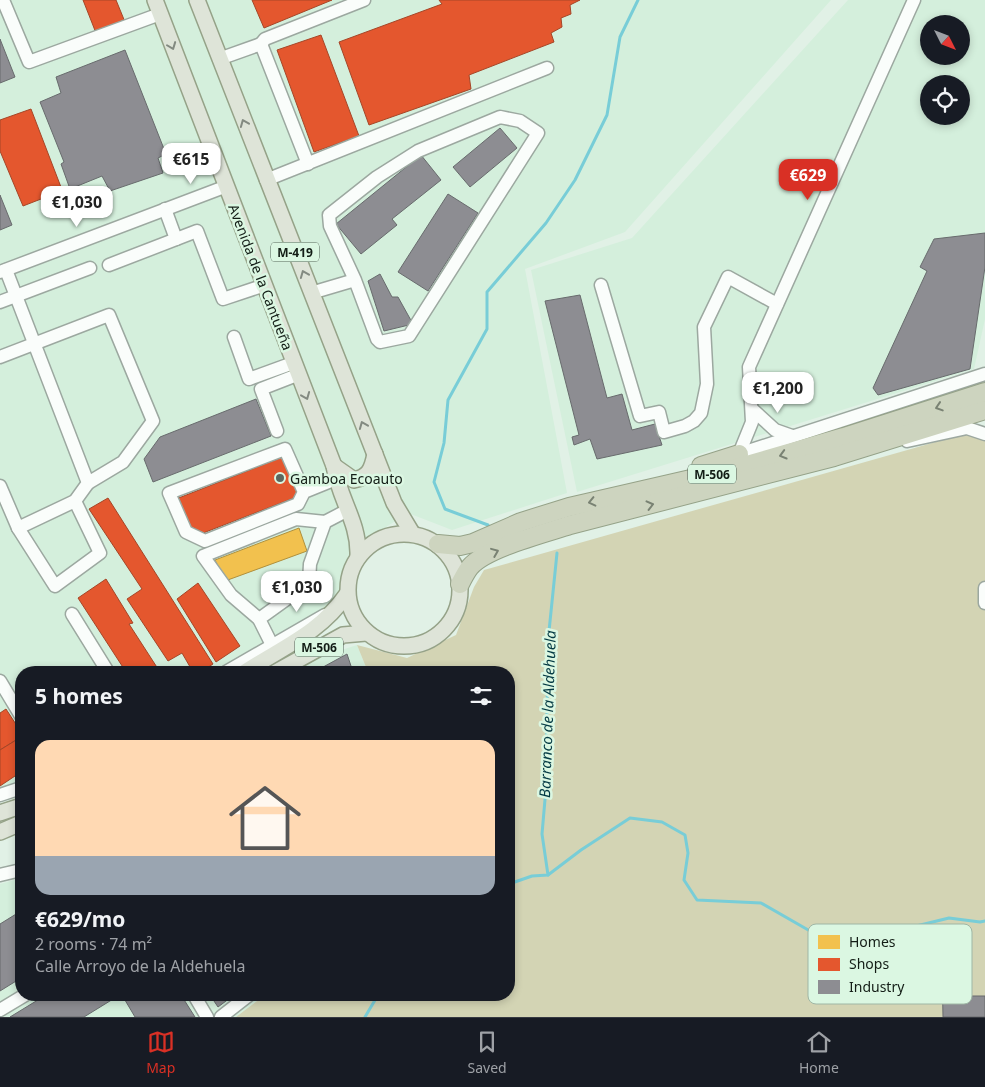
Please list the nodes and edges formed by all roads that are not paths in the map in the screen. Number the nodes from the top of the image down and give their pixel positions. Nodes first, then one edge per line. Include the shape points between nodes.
1 (3, 0) edge
2 (197, 0) edge
3 (364, 0) edge
4 (914, 0) edge
5 (158, 7) edge
6 (260, 44) junction
7 (219, 59) junction
8 (547, 68) dead end
9 (308, 164) junction
10 (266, 180) junction
11 (227, 186) junction
12 (165, 209) junction
13 (176, 239) junction
14 (109, 265) dead end
15 (90, 268) dead end
16 (3, 271) edge
17 (355, 280) junction
18 (265, 285) junction
19 (601, 285) dead end
20 (311, 293) junction
21 (16, 296) junction
22 (0, 302) edge
23 (777, 304) junction
24 (234, 337) dead end
25 (34, 344) junction
26 (0, 357) edge
27 (295, 369) junction
28 (985, 374) edge
29 (985, 392) edge
30 (752, 409) junction
31 (985, 410) edge
32 (277, 432) dead end
33 (985, 434) edge
34 (792, 436) junction
35 (861, 449) junction
36 (375, 454) junction
37 (739, 454) junction
38 (335, 473) junction
39 (88, 483) junction
40 (0, 486) edge
41 (304, 492) junction
42 (621, 495) junction
43 (75, 501) junction
44 (348, 510) junction
45 (325, 522) junction
46 (18, 528) junction
47 (412, 534) junction
48 (438, 544) junction
49 (358, 556) junction
50 (460, 584) junction
51 (985, 588) edge
52 (347, 594) junction
53 (985, 603) edge
54 (336, 610) junction
55 (72, 614) dead end
56 (259, 619) junction
57 (366, 633) junction
58 (272, 645) junction
59 (104, 666) edge
60 (236, 666) edge
61 (255, 666) edge
62 (287, 666) edge
63 (0, 681) edge
64 (15, 706) edge
65 (15, 790) edge
66 (0, 795) edge
67 (15, 808) edge
68 (0, 813) edge
69 (15, 826) edge
70 (0, 832) edge
71 (15, 871) edge
72 (0, 875) edge
73 (15, 1001) edge
74 (198, 1001) edge
75 (241, 1001) edge
76 (0, 1010) edge
77 (207, 1017) edge
78 (221, 1017) edge

1 - 5 street via 29,62
2 - 7 main road, M-419
3 - 6 street
4 - 23 street
5 -> 11 main road, Avenida de la Cantueña / M-419
6 - 7 street
6 - 9 street
10 -> 7 main road, M-419
8 - 9 street
9 - 10 street
20 -> 10 main road, M-419
11 - 12 street
11 - 18 main road, Avenida de la Cantueña / M-419
12 - 13 street
12 - 16 street
13 - 14 street
13 - 18 street via 197,231 224,299
15 - 21 street
16 - 21 street
17 - 17 street via 328,220 332,212 377,177 418,152 500,117 520,121 538,133 409,336 380,342 377,339
17 - 20 street
18 - 27 main road, Avenida de la Cantueña / M-419
19 - 23 street via 640,416 659,412 664,432 685,426 701,413 707,384 704,327 728,277
36 -> 20 main road, M-419
21 - 22 street
21 - 25 street
23 - 30 street via 748,367 748,394
24 - 27 street via 249,379
25 - 26 street
25 - 39 street
25 - 39 street via 109,315 153,421 124,462
27 - 32 street via 261,389
27 -> 38 main road, Avenida de la Cantueña / M-419
28 - 34 street
29 -> 42 highway, M-506 via 730,470
30 - 34 street via 775,430
30 - 37 street via 752,422
31 - 35 highway, M-506
33 - 35 street via 967,428
34 - 37 street
50 -> 35 highway, M-506 via 471,566 487,554 529,538
36 - 38 main road via 372,470 364,478 354,480
36 - 47 main road, M-419 via 394,503
37 - 42 highway via 645,482
38 - 41 street
38 - 44 main road, Avenida de la Cantueña / M-419
39 - 43 street
40 - 46 street
41 - 41 street via 298,504 205,541 186,532 168,494 285,449
42 -> 48 highway, M-506 via 521,522 466,544
43 - 46 street
43 - 46 street via 100,552 55,586
44 - 45 street
44 - 49 main road, Avenida de la Cantueña / M-419 via 359,538
45 - 56 street via 310,564 309,583
45 - 56 street via 296,519 203,556 231,595
47 - 48 main road, M-506
47 - 49 main road, M-506 via 392,534 373,542
48 - 50 main road, M-506 via 453,562
49 - 52 main road, M-506 via 348,580
50 - 57 main road, M-506 via 458,606 448,626 430,640 408,647 386,644
51 - 53 street
52 - 54 main road, M-506
52 - 57 main road, M-506 via 352,615
54 - 58 street
54 - 61 main road, M-506 via 319,627
55 - 59 street
56 - 58 street
57 - 62 main road, M-506 via 343,634
58 - 60 street
63 - 64 street
65 - 66 street
67 - 68 main road
69 - 70 main road
71 - 72 street
73 - 76 street
74 - 77 street
75 - 78 street

